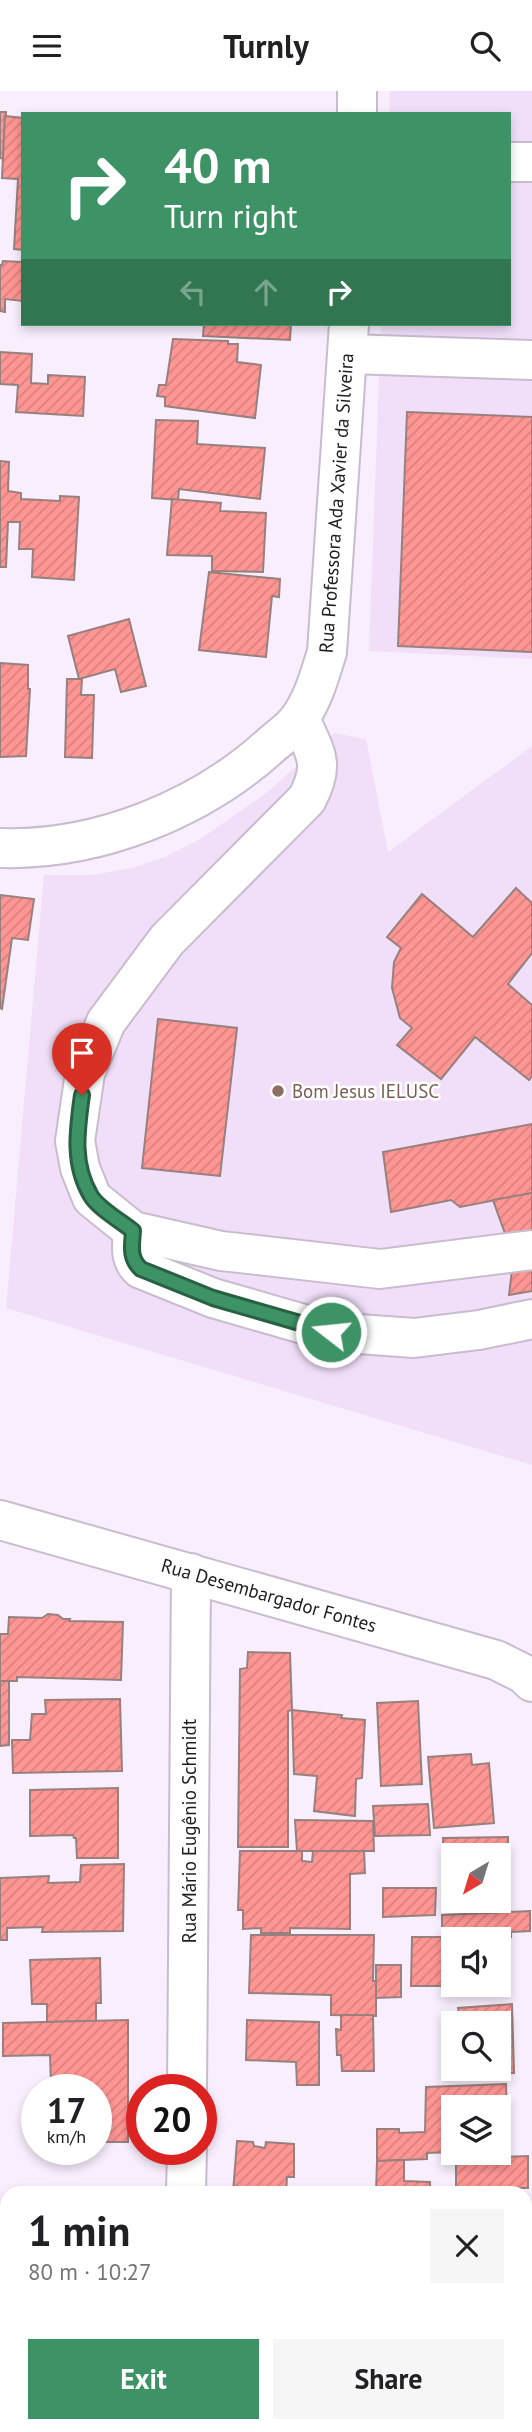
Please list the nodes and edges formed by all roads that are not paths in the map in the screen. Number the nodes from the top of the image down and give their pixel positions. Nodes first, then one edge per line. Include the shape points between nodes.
1 (357, 91) edge
2 (356, 112) edge
3 (511, 162) edge
4 (532, 162) edge
5 (348, 339) edge
6 (532, 360) edge
7 (300, 719) junction
8 (0, 848) edge
9 (133, 1231) junction
10 (532, 1250) edge
11 (221, 1251) junction
12 (213, 1298) junction
13 (532, 1319) edge
14 (0, 1520) edge
15 (191, 1573) junction
16 (532, 1682) edge
17 (187, 2074) edge
18 (187, 2165) edge
19 (186, 2186) edge

1 - 2 street
3 - 4 street
5 - 6 street
5 - 7 street, Rua Professora Ada Xavier da Silveira via 327,652
7 - 8 street, Rua Professora Ada Xavier da Silveira via 253,761 146,823 75,842
7 - 9 street via 317,757 317,780 307,799 167,940 106,1023 85,1073 75,1141 80,1168 92,1198
9 - 11 street
9 - 12 street via 132,1254 141,1269
10 - 11 street via 380,1269
11 - 12 street
12 - 13 street via 331,1332 414,1338
14 - 15 street, Rua Desembargador Fontes
15 - 16 street, Rua Desembargador Fontes via 496,1660
15 - 17 street, Rua Mário Eugênio Schmidt
18 - 19 street

